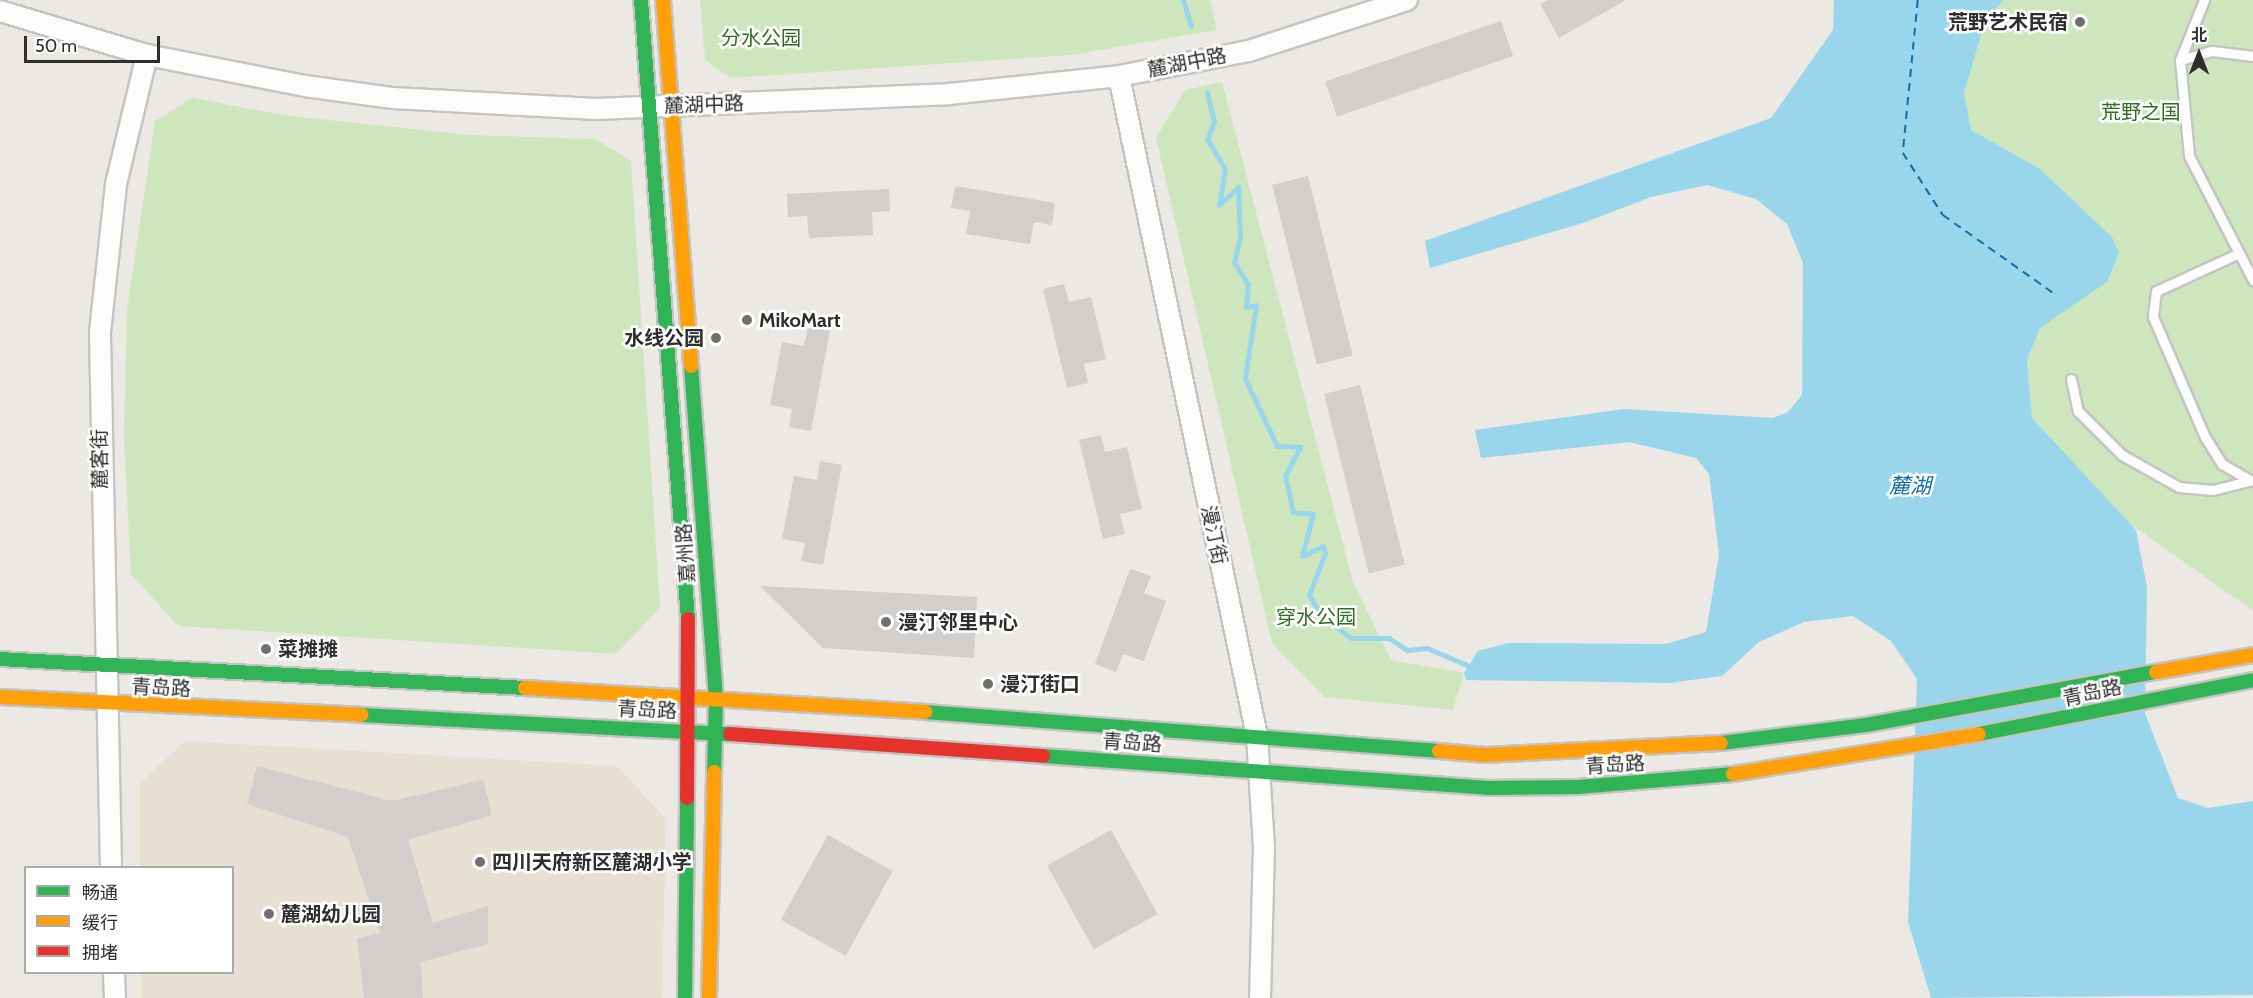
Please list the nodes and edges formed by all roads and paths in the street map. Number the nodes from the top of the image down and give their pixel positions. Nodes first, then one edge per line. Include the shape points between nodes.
1 (641, 0) edge
2 (663, 0) edge
3 (1407, 0) edge
4 (2204, 0) edge
5 (0, 11) edge
6 (147, 55) junction
7 (2253, 56) edge
8 (2180, 60) junction
9 (1119, 76) junction
10 (672, 107) junction
11 (649, 108) junction
12 (2237, 254) junction
13 (2253, 280) edge
14 (2071, 379) dead end
15 (2252, 480) edge
16 (2253, 655) edge
17 (0, 659) edge
18 (105, 664) junction
19 (2253, 680) edge
20 (0, 697) edge
21 (691, 697) junction
22 (716, 698) junction
23 (106, 704) junction
24 (690, 732) junction
25 (717, 733) junction
26 (1257, 736) junction
27 (1261, 771) junction
28 (111, 866) edge
29 (114, 974) edge
30 (115, 998) edge
31 (685, 998) edge
32 (709, 998) edge
33 (1260, 998) edge

1 - 11 main road, 嘉州路
2 - 10 main road, 嘉州路
3 - 9 street, 麓湖中路 via 1249,51
4 - 8 lane
5 - 6 street, 麓湖中路
6 - 11 street, 麓湖中路 via 393,98
6 - 18 street, 麓客街 via 116,183 104,273 99,399
7 - 8 lane via 2212,51
8 - 12 lane via 2189,156
9 - 10 street, 麓湖中路 via 949,94
9 - 26 street, 漫汀街
10 - 11 street, 麓湖中路
10 - 22 main road, 嘉州路
11 - 21 main road, 嘉州路
12 - 13 lane
12 - 15 lane via 2156,291 2153,317 2205,437 2222,464
14 - 15 lane via 2078,411 2132,460 2179,487 2213,490
16 - 26 main road, 青岛路 via 1866,725 1670,749 1485,755
17 - 18 main road, 青岛路
18 - 21 main road, 青岛路
18 - 23 street, 麓客街
19 - 27 main road, 青岛路 via 1884,753 1678,781 1488,788
20 - 23 main road, 青岛路
21 - 22 main road, 青岛路
21 - 24 main road, 嘉州路
22 - 25 main road, 嘉州路
22 - 26 main road, 青岛路
23 - 24 main road, 青岛路
23 - 28 street, 麓客街
24 - 25 main road, 青岛路
24 - 31 main road, 嘉州路
25 - 27 main road, 青岛路
25 - 32 main road, 嘉州路
26 - 27 street, 漫汀街
27 - 33 street, 漫汀街
29 - 30 street

